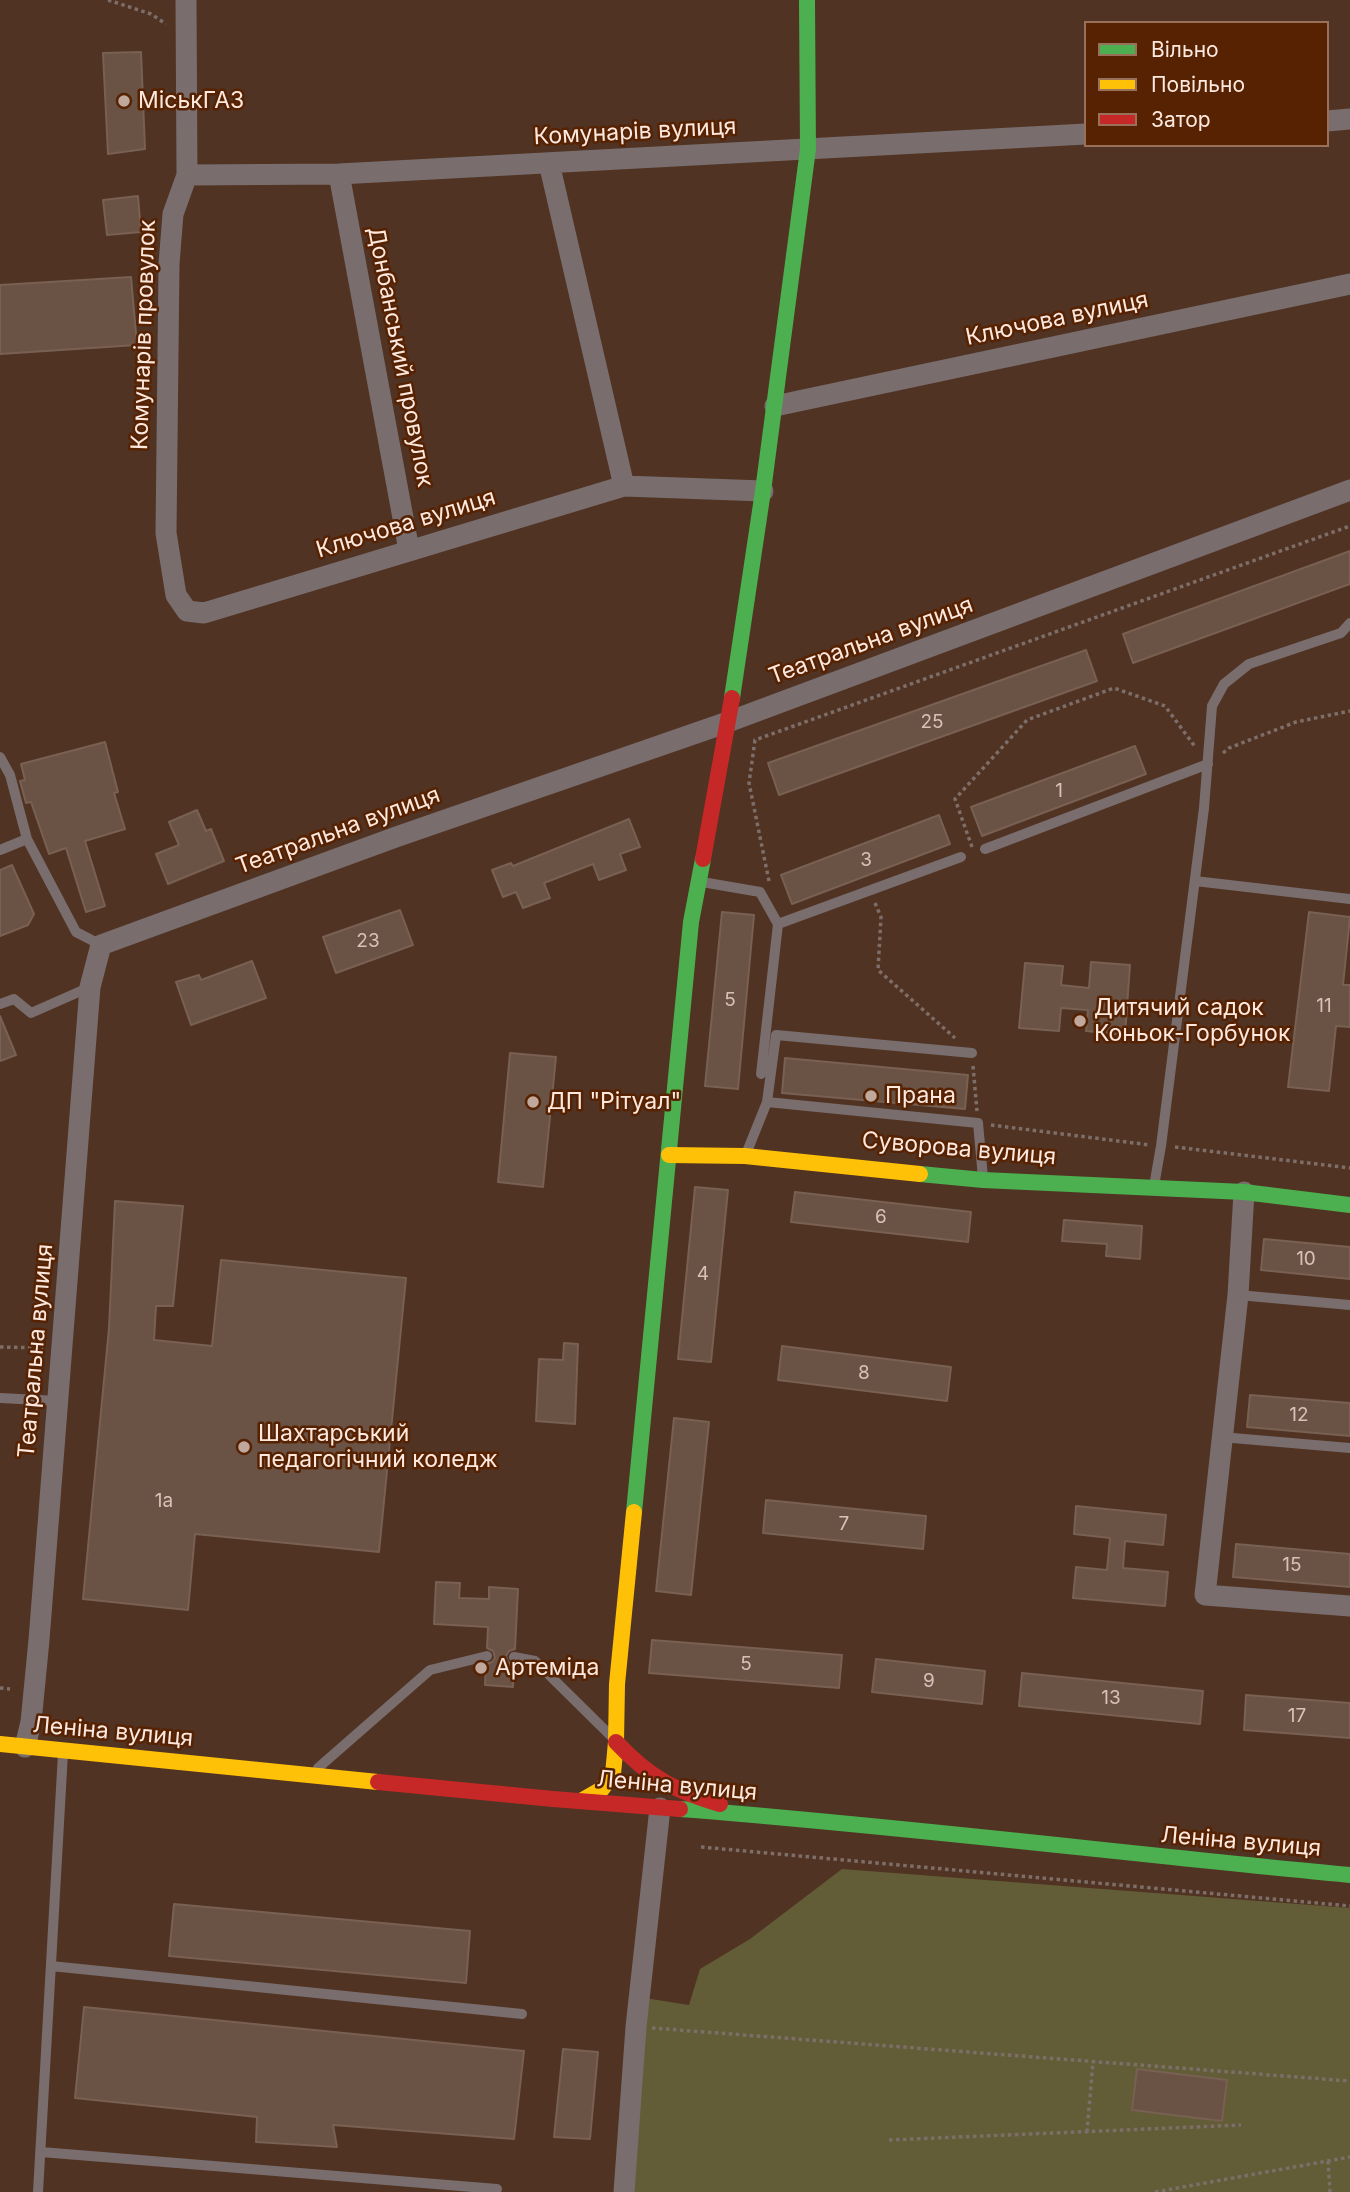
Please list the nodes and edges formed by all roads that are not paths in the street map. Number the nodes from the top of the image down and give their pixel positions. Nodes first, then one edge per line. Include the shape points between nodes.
1 (186, 0) edge
2 (807, 0) edge
3 (1350, 119) edge
4 (1329, 121) edge
5 (1084, 134) edge
6 (808, 149) junction
7 (548, 163) junction
8 (339, 174) junction
9 (187, 175) junction
10 (1350, 284) edge
11 (775, 406) junction
12 (624, 486) junction
13 (1350, 490) edge
14 (764, 491) junction
15 (409, 550) junction
16 (204, 613) joint
17 (1350, 623) edge
18 (728, 722) junction
19 (0, 757) edge
20 (1208, 764) junction
21 (27, 839) junction
22 (0, 850) edge
23 (979, 851) road end
24 (961, 858) dead end
25 (1195, 881) junction
26 (699, 882) junction
27 (1350, 899) edge
28 (778, 924) junction
29 (101, 945) junction
30 (90, 987) junction
31 (0, 1004) edge
32 (972, 1053) road end
33 (761, 1074) dead end
34 (767, 1102) junction
35 (669, 1155) junction
36 (745, 1156) junction
37 (983, 1180) junction
38 (1154, 1188) junction
39 (1244, 1192) junction
40 (1350, 1205) edge
41 (1238, 1295) junction
42 (1350, 1305) edge
43 (0, 1398) edge
44 (58, 1401) junction
45 (1222, 1437) junction
46 (1350, 1448) edge
47 (1350, 1606) edge
48 (487, 1656) dead end
49 (514, 1657) dead end
50 (616, 1742) junction
51 (0, 1744) edge
52 (25, 1747) junction
53 (64, 1750) junction
54 (311, 1774) junction
55 (581, 1801) junction
56 (660, 1808) junction
57 (757, 1815) junction
58 (1350, 1875) edge
59 (51, 1966) junction
60 (522, 2014) dead end
61 (41, 2152) junction
62 (497, 2189) dead end
63 (38, 2192) edge
64 (624, 2192) edge

1 - 9 street, Комунарів провулок
2 - 6 street
3 - 4 street
5 - 6 street, Комунарів вулиця
6 - 7 street, Комунарів вулиця
6 - 11 street
7 - 8 street, Комунарів вулиця
7 - 12 street
8 - 9 street, Комунарів вулиця
8 - 15 street, Донбанський провулок
9 - 16 street, Комунарів провулок via 173,214 169,264 166,533 176,595 187,611
10 - 11 street, Ключова вулиця
11 - 14 street
12 - 14 street, Ключова вулиця
12 - 15 street, Ключова вулиця
13 - 18 street, Театральна вулиця
14 - 18 street
15 - 16 street, Ключова вулиця
17 - 20 lane via 1341,634 1249,664 1224,684 1212,706
18 - 26 street
18 - 29 street, Театральна вулиця via 408,832
19 - 21 lane via 10,775
20 - 23 lane
20 - 25 lane
21 - 22 lane
21 - 29 lane via 76,932
24 - 28 lane
25 - 27 lane
25 - 38 lane
26 - 28 lane via 760,892
26 - 35 street via 691,922
28 - 33 lane
29 - 30 street, Театральна вулиця
30 - 31 lane via 31,1013 14,999
30 - 44 street, Театральна вулиця
32 - 34 lane via 776,1035
34 - 36 lane
34 - 37 lane via 978,1123
35 - 36 street, Суворова вулиця
35 - 50 street via 617,1684
36 - 37 street, Суворова вулиця
37 - 38 street, Суворова вулиця
38 - 39 street, Суворова вулиця
39 - 40 street, Суворова вулиця
39 - 41 street
41 - 42 lane
41 - 45 street
43 - 44 lane
44 - 52 street, Театральна вулиця via 38,1653
45 - 46 lane
45 - 47 street via 1205,1595
48 - 54 lane via 430,1670
49 - 50 lane via 535,1661
50 - 55 street via 613,1774 602,1789
50 - 57 street via 662,1784
51 - 52 street, Леніна вулиця
52 - 53 street, Леніна вулиця
53 - 54 street, Леніна вулиця
53 - 59 lane
54 - 55 street, Леніна вулиця
55 - 56 street, Леніна вулиця
56 - 57 street, Леніна вулиця
56 - 64 street
57 - 58 street, Леніна вулиця
59 - 60 lane
59 - 61 lane
61 - 62 lane
61 - 63 lane

